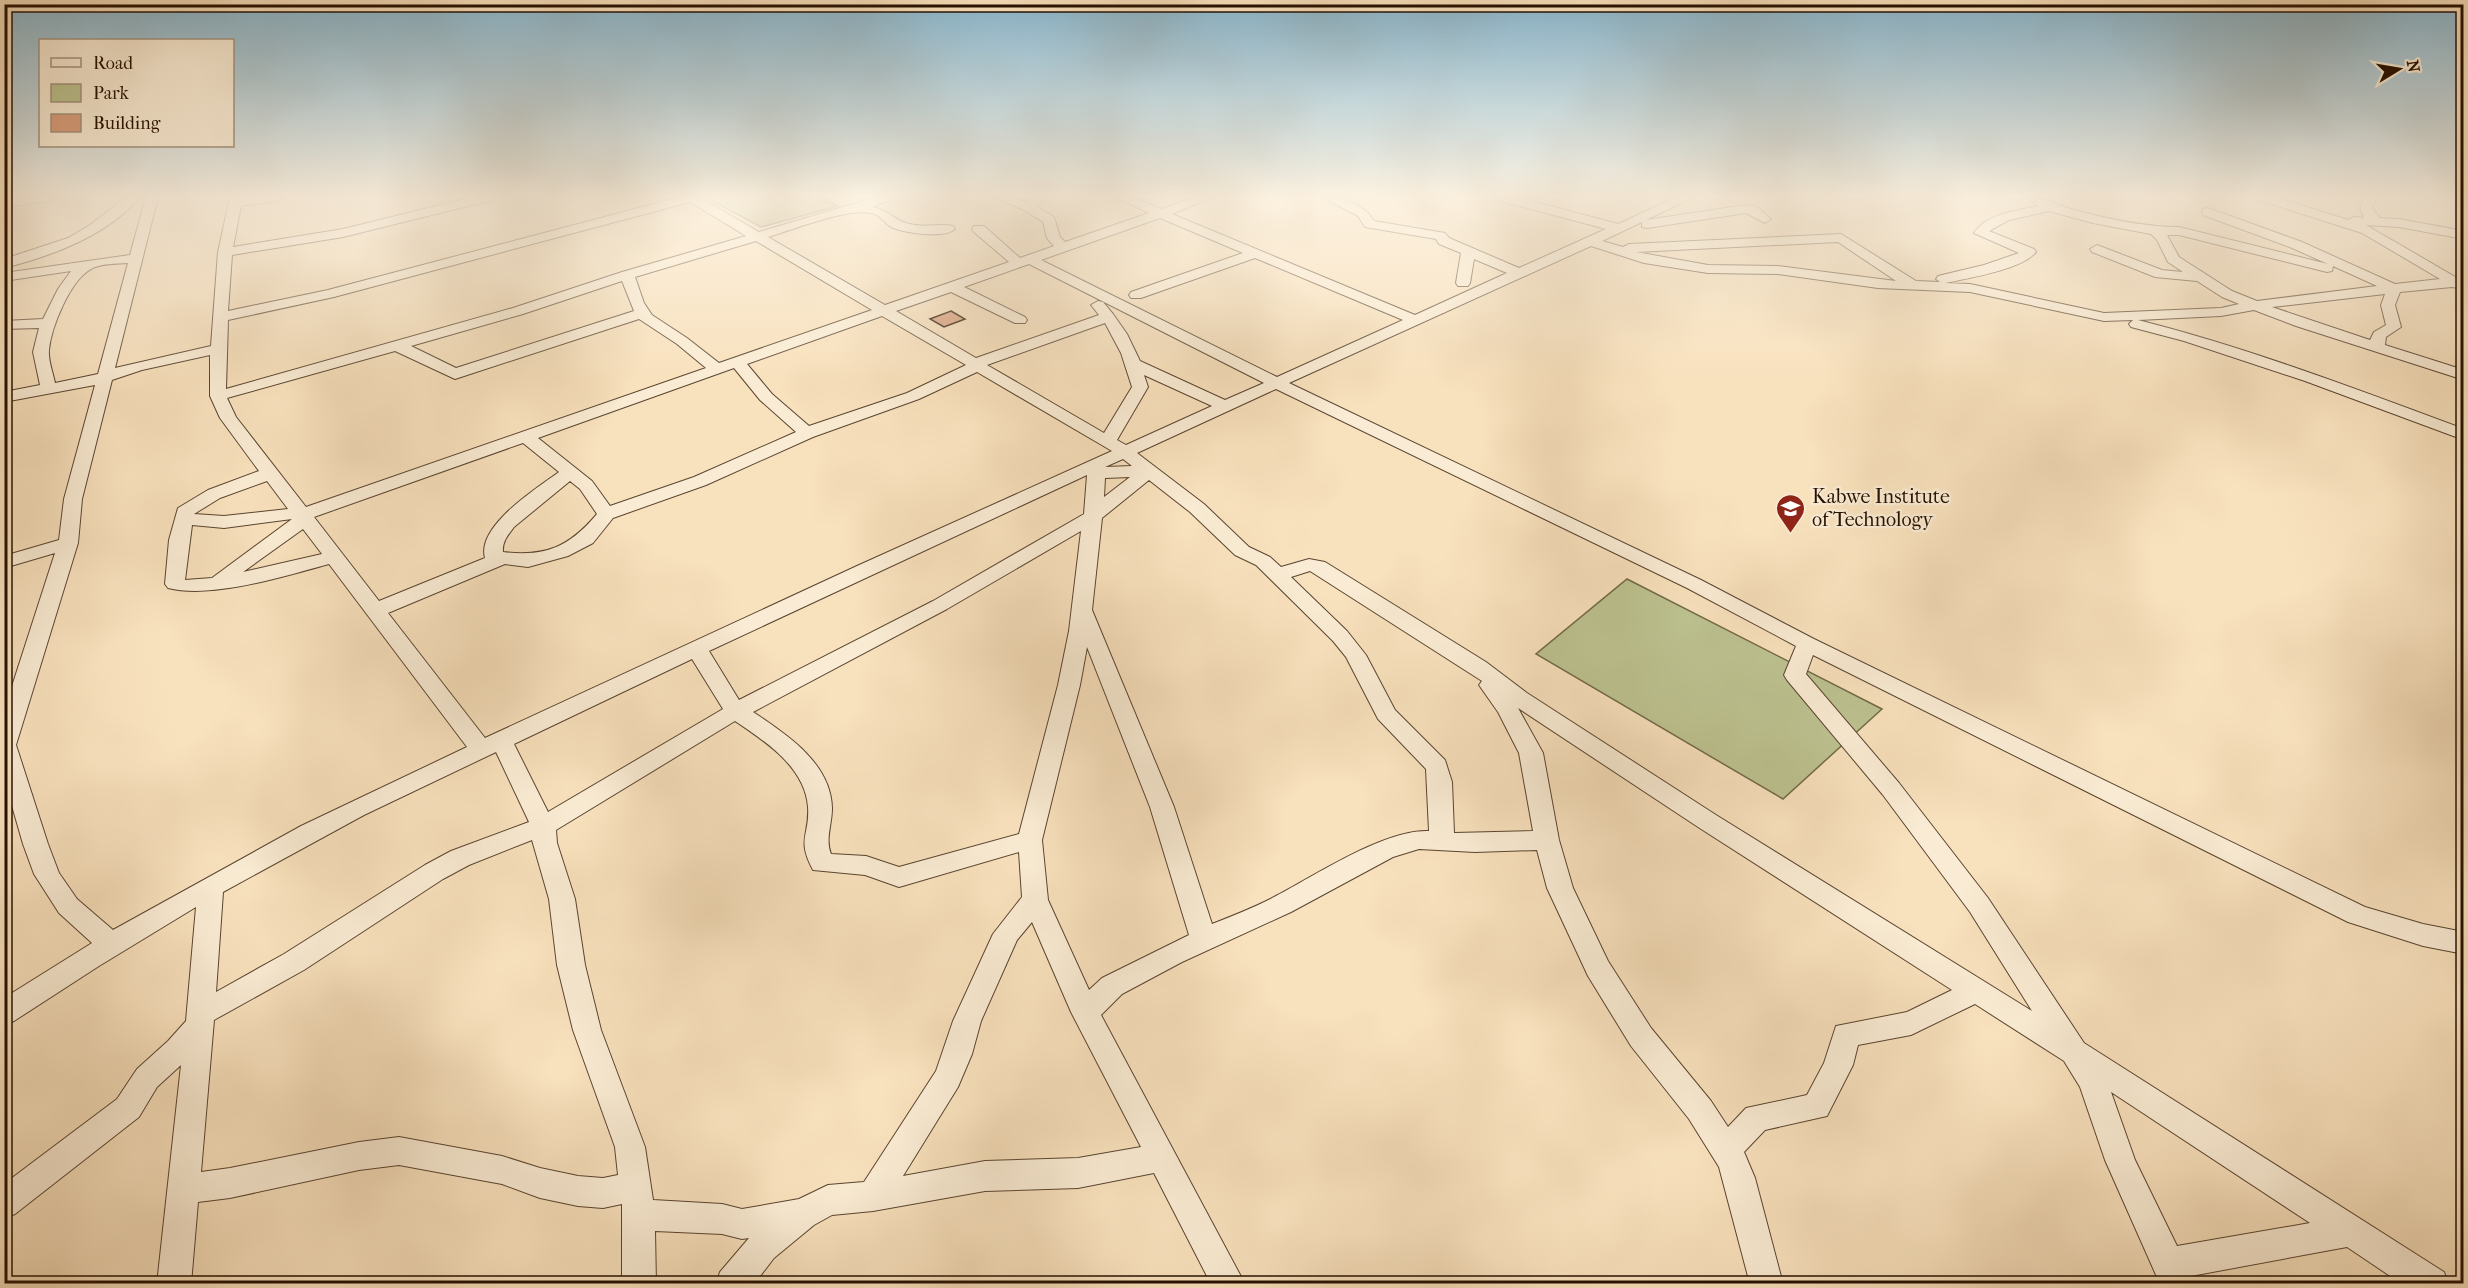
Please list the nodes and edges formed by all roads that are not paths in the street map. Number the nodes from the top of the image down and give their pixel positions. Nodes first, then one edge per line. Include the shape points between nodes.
1 (25, 257) edge
2 (225, 257) edge
3 (468, 257) edge
4 (689, 257) edge
5 (792, 257) edge
6 (1018, 257) edge
7 (1036, 257) edge
8 (1243, 257) edge
9 (1265, 257) edge
10 (1467, 257) edge
11 (1480, 257) edge
12 (1554, 257) edge
13 (1642, 257) edge
14 (1871, 257) edge
15 (2026, 257) edge
16 (2117, 257) edge
17 (2172, 257) edge
18 (2279, 257) edge
19 (2324, 257) edge
20 (2415, 257) edge
21 (136, 258) joint
22 (1024, 261) junction
23 (4, 264) edge
24 (87, 265) junction
25 (2353, 270) junction
26 (1518, 273) junction
27 (627, 275) junction
28 (2200, 277) junction
29 (4, 278) edge
30 (1463, 283) dead end
31 (1914, 284) junction
32 (2460, 284) edge
33 (950, 286) junction
34 (2394, 289) junction
35 (1136, 295) dead end
36 (2255, 305) junction
37 (880, 310) junction
38 (643, 313) junction
39 (220, 317) junction
40 (2104, 317) junction
41 (1020, 320) dead end
42 (1415, 320) junction
43 (49, 323) junction
44 (4, 325) edge
45 (398, 346) junction
46 (2377, 346) junction
47 (218, 349) junction
48 (738, 363) junction
49 (1134, 364) junction
50 (975, 365) junction
51 (717, 370) junction
52 (105, 375) junction
53 (2463, 375) edge
54 (1276, 382) junction
55 (49, 389) junction
56 (218, 396) junction
57 (4, 397) edge
58 (1225, 406) junction
59 (807, 433) junction
60 (2463, 435) edge
61 (526, 438) junction
62 (1116, 447) junction
63 (1093, 471) junction
64 (1150, 471) junction
65 (271, 473) junction
66 (570, 473) junction
67 (606, 514) junction
68 (302, 515) junction
69 (1092, 517) junction
70 (183, 519) junction
71 (68, 543) junction
72 (332, 557) junction
73 (501, 559) junction
74 (4, 562) edge
75 (1277, 575) junction
76 (217, 582) junction
77 (1082, 608) junction
78 (376, 610) junction
79 (1807, 644) junction
80 (696, 648) junction
81 (1478, 667) junction
82 (736, 711) junction
83 (492, 745) junction
84 (11, 780) edge
85 (543, 826) junction
86 (1030, 840) junction
87 (1547, 840) junction
88 (1442, 842) junction
89 (210, 887) junction
90 (1035, 900) junction
91 (1204, 939) junction
92 (111, 943) junction
93 (2463, 943) edge
94 (1976, 990) junction
95 (1085, 1012) junction
96 (4, 1013) edge
97 (200, 1019) junction
98 (2074, 1052) junction
99 (1725, 1150) junction
100 (1161, 1158) junction
101 (183, 1189) junction
102 (873, 1196) junction
103 (636, 1201) junction
104 (4, 1203) edge
105 (802, 1214) junction
106 (2352, 1232) junction
107 (2173, 1274) edge
108 (174, 1284) edge
109 (639, 1284) edge
110 (732, 1284) edge
111 (1228, 1284) edge
112 (1767, 1284) edge
113 (2432, 1284) edge

1 - 23 street
2 - 39 street
3 - 39 street via 329,294
4 - 27 street
5 - 37 street
6 - 22 street
7 - 22 street
8 - 35 street
9 - 42 street
10 - 30 street
11 - 26 street
12 - 26 street
13 - 31 street via 1708,270 1778,270 1878,284
14 - 31 street
15 - 31 street
16 - 28 street via 2160,274
17 - 28 street
18 - 25 street
19 - 25 street
20 - 32 street
21 - 24 street
21 - 52 street
22 - 33 street
22 - 54 street
24 - 29 street
24 - 43 street via 69,282
25 - 34 street
26 - 42 street
27 - 38 street
27 - 45 street
28 - 36 street
31 - 40 street via 1983,290
32 - 34 street
33 - 37 street
33 - 41 street
34 - 36 street
34 - 46 street via 2388,305 2394,327 2379,335
36 - 40 street via 2221,312
36 - 46 street
37 - 48 street
37 - 50 street
38 - 45 street via 455,374
38 - 51 street
39 - 47 street
40 - 60 street via 2189,338 2311,378
42 - 54 street
43 - 44 street
43 - 55 street via 41,352
45 - 56 street
46 - 53 street
47 - 52 street
47 - 56 street
48 - 51 street
48 - 59 street via 766,397
49 - 50 street via 1115,325 1103,311 1033,345
49 - 58 street
49 - 62 street via 1140,387
50 - 59 street via 913,396
50 - 62 street
51 - 61 street
52 - 55 street
52 - 71 street via 73,499
54 - 58 street
54 - 79 street via 1694,584
55 - 57 street
56 - 65 street via 228,418
58 - 62 street
59 - 67 street via 700,481
61 - 66 street
61 - 68 street
62 - 63 street
62 - 64 street
63 - 64 street
63 - 69 street
63 - 80 street
64 - 69 street
64 - 75 street via 1242,551 1257,556
65 - 68 street
65 - 70 street via 199,502 185,512
66 - 67 street via 586,485
66 - 73 street via 501,530 491,551
67 - 73 street via 586,539 561,552 528,561
68 - 70 street via 224,522
68 - 72 street
68 - 76 street
69 - 77 street
69 - 82 street via 931,610
70 - 76 street via 175,584 184,587
71 - 74 street
71 - 84 street via 7,734
72 - 76 street
72 - 78 street
73 - 78 street
75 - 81 street via 1318,566
75 - 88 street via 1340,636 1355,655 1386,714 1437,766
77 - 86 street via 1069,684
77 - 91 street via 1158,798
78 - 83 street
79 - 93 street via 2357,915
79 - 98 street via 1795,675 1891,789 1979,905
80 - 82 street
80 - 83 street
81 - 87 street via 1508,709 1531,753
81 - 94 street via 1707,821
82 - 85 street
82 - 86 street via 780,741 814,779 820,808 815,845 822,863 866,866 899,877
83 - 85 street
83 - 89 street via 355,809
84 - 92 street via 62,900
85 - 97 street via 434,872
85 - 103 street via 562,899 571,965 587,1030 630,1147
86 - 90 street
87 - 88 street
87 - 99 street via 1560,888 1598,968 1641,1037 1700,1110
88 - 91 street via 1419,840 1385,850 1282,905
89 - 92 street
89 - 97 street
90 - 95 street
90 - 102 street via 1006,934 967,1021 948,1078
91 - 95 street via 1112,986
92 - 96 street
94 - 98 street
94 - 99 street via 1911,1023 1846,1035 1838,1065 1816,1107 1757,1118
95 - 100 street
97 - 101 street
97 - 104 street via 178,1050 147,1078 128,1108
98 - 106 street
98 - 107 street via 2094,1083 2128,1183
99 - 112 street via 1739,1179
100 - 102 street via 1078,1173 985,1176
100 - 111 street
101 - 103 street via 399,1151
101 - 108 street
102 - 105 street via 828,1200
103 - 105 street via 742,1224
103 - 109 street
105 - 110 street via 763,1247
106 - 107 street
106 - 113 street

